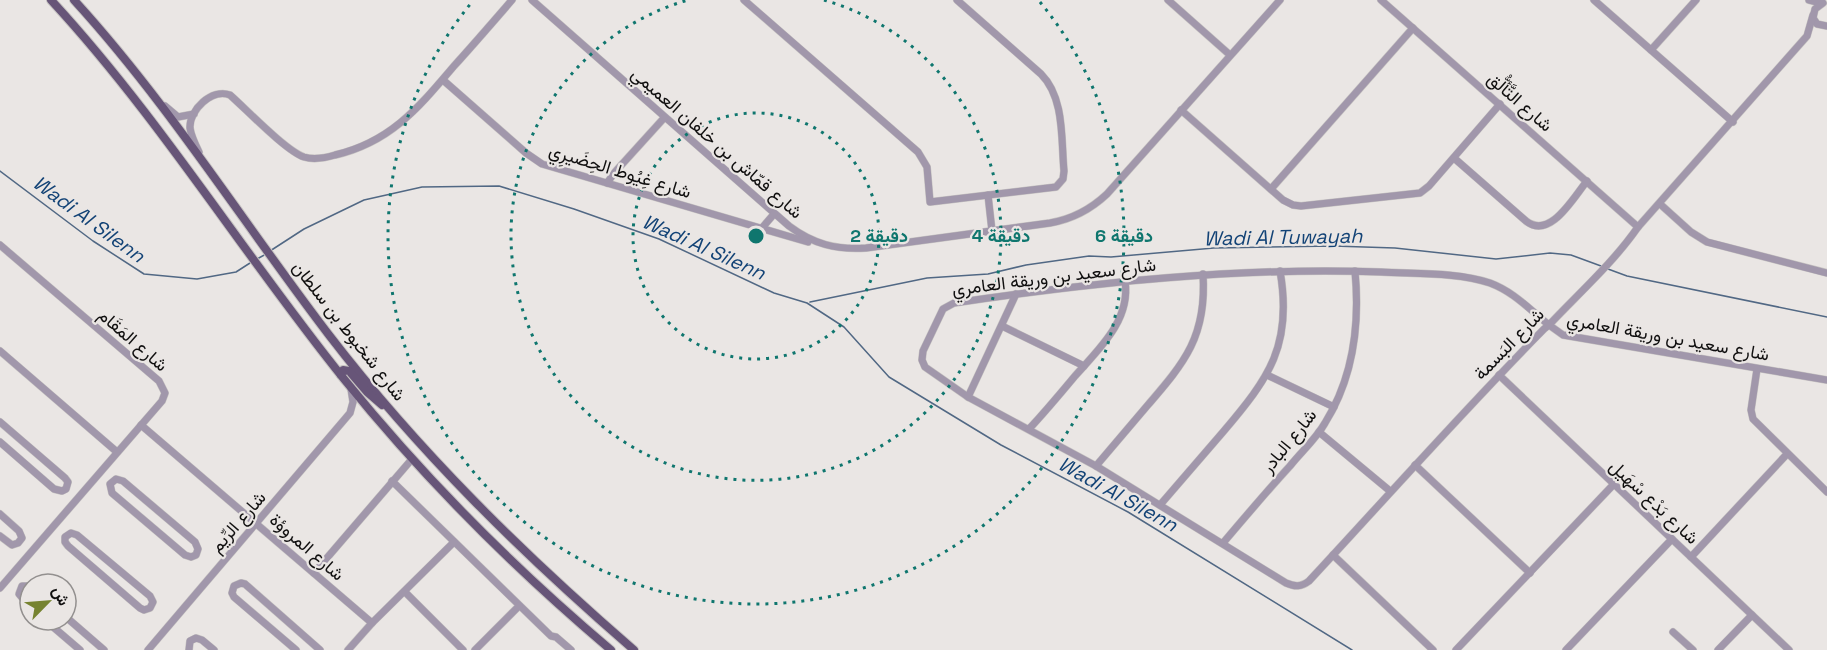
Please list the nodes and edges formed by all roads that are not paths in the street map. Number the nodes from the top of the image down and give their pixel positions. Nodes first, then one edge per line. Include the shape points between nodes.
1 (51, 0) edge
2 (74, 0) edge
3 (512, 0) edge
4 (532, 0) edge
5 (744, 0) edge
6 (957, 0) edge
7 (1168, 0) edge
8 (1280, 0) edge
9 (1381, 0) edge
10 (1594, 0) edge
11 (1696, 0) edge
12 (1808, 0) edge
13 (1826, 4) edge
14 (1813, 15) junction
15 (1826, 26) edge
16 (1413, 28) junction
17 (1807, 36) junction
18 (1651, 50) junction
19 (1230, 55) junction
20 (443, 80) junction
21 (156, 99) junction
22 (1500, 104) junction
23 (1181, 110) junction
24 (194, 114) junction
25 (664, 118) junction
26 (1733, 122) junction
27 (1454, 158) junction
28 (204, 163) junction
29 (615, 172) junction
30 (1587, 181) junction
31 (608, 183) junction
32 (620, 187) junction
33 (1271, 189) junction
34 (988, 195) junction
35 (1660, 204) junction
36 (774, 214) junction
37 (1638, 227) junction
38 (762, 228) junction
39 (992, 231) junction
40 (819, 244) junction
41 (0, 245) edge
42 (1280, 271) junction
43 (1356, 272) junction
44 (1827, 273) edge
45 (1203, 274) junction
46 (1125, 280) junction
47 (1016, 294) junction
48 (1549, 325) junction
49 (1002, 326) junction
50 (0, 351) edge
51 (1084, 366) junction
52 (1757, 369) junction
53 (1267, 375) junction
54 (1498, 375) junction
55 (343, 378) junction
56 (1827, 380) edge
57 (968, 396) junction
58 (1334, 407) junction
59 (392, 412) junction
60 (350, 413) junction
61 (376, 417) junction
62 (0, 422) edge
63 (141, 425) junction
64 (1029, 429) junction
65 (1319, 432) junction
66 (0, 442) edge
67 (117, 452) junction
68 (36, 453) junction
69 (1787, 454) junction
70 (412, 459) junction
71 (26, 464) junction
72 (1415, 465) junction
73 (1096, 466) junction
74 (100, 472) junction
75 (392, 481) junction
76 (112, 482) junction
77 (1614, 484) junction
78 (66, 489) junction
79 (1390, 491) junction
80 (1827, 492) edge
81 (77, 498) junction
82 (1160, 505) junction
83 (153, 506) junction
84 (0, 514) edge
85 (142, 519) junction
86 (257, 524) junction
87 (54, 525) junction
88 (66, 535) junction
89 (0, 536) edge
90 (1672, 539) junction
91 (20, 542) junction
92 (454, 542) junction
93 (1223, 543) junction
94 (32, 552) junction
95 (1333, 555) junction
96 (1692, 557) junction
97 (106, 559) junction
98 (96, 571) junction
99 (314, 573) junction
100 (1530, 573) junction
101 (9, 578) junction
102 (18, 586) edge
103 (1300, 586) joint
104 (0, 588) edge
105 (405, 592) junction
106 (519, 606) junction
107 (1752, 615) junction
108 (290, 623) junction
109 (372, 623) junction
110 (78, 627) edge
111 (61, 632) edge
112 (1673, 632) dead end
113 (279, 636) junction
114 (80, 650) edge
115 (104, 650) edge
116 (148, 650) edge
117 (189, 650) edge
118 (214, 650) edge
119 (296, 650) edge
120 (320, 650) edge
121 (349, 650) edge
122 (463, 650) edge
123 (476, 650) edge
124 (571, 650) edge
125 (610, 650) edge
126 (634, 650) edge
127 (1433, 650) edge
128 (1456, 650) edge
129 (1566, 650) edge
130 (1693, 650) edge
131 (1718, 650) edge
132 (1789, 650) edge

1 - 55 main road, شارع شخبوط بن سلطان via 128,90
2 - 21 main road, شارع شخبوط بن سلطان
3 - 20 street
4 - 25 street, شارع قمّاش بن خلفان العميمي
5 - 34 street via 918,152 927,167 930,202
6 - 34 street via 1047,80 1058,105 1064,171 1061,182 1053,188
7 - 19 street
8 - 19 street, شارع قمّاش بن خلفان العميمي
9 - 16 street, شارع التَّألُّق
10 - 18 street
11 - 18 street
12 - 13 street
12 - 14 street
13 - 14 street via 1816,7
14 - 15 street via 1817,24
14 - 17 street, شارع البَسمة
15 - 17 street, شارع البَسمة
16 - 22 street, شارع التَّألُّق
16 - 33 street
17 - 26 street, شارع البَسمة
18 - 26 street
19 - 23 street, شارع قمّاش بن خلفان العميمي
20 - 24 street via 386,135 362,147 319,159 295,153 226,94 212,95
20 - 31 street, شارع غِيُوط الحِضَيرِي via 532,158
21 - 24 street via 178,117
21 - 28 main road, شارع شخبوط بن سلطان
22 - 27 street
22 - 30 street, شارع التَّألُّق
23 - 33 street
23 - 39 street, شارع قمّاش بن خلفان العميمي via 1107,194 1086,211 1060,222
24 - 28 street via 190,131
25 - 29 street
25 - 36 street, شارع قمّاش بن خلفان العميمي
26 - 35 street, شارع البَسمة
27 - 30 street via 1538,227 1554,221
27 - 33 street via 1430,186 1412,195 1297,206
28 - 59 main road, شارع شخبوط بن سلطان via 291,284
29 - 31 street
29 - 32 street
30 - 37 street, شارع التَّألُّق
31 - 32 street, شارع غِيُوط الحِضَيرِي
32 - 38 street, شارع غِيُوط الحِضَيرِي
34 - 39 street
35 - 37 street, شارع البَسمة
35 - 44 street via 1707,242
36 - 38 street
36 - 40 street, شارع قمّاش بن خلفان العميمي
37 - 48 street, شارع البَسمة
38 - 40 street, شارع غِيُوط الحِضَيرِي
39 - 40 street, شارع قمّاش بن خلفان العميمي via 866,248
41 - 63 street, شارع المَقَام via 161,383 165,390 163,398
42 - 43 street, شارع سعيد بن وريقة العامري
42 - 45 street, شارع سعيد بن وريقة العامري
42 - 53 street via 1284,314 1279,345
43 - 48 street, شارع سعيد بن وريقة العامري via 1487,282 1519,298
43 - 58 street, شارع البادر via 1355,341
45 - 46 street, شارع سعيد بن وريقة العامري
45 - 73 street via 1203,306 1189,352 1172,378
46 - 47 street, شارع سعيد بن وريقة العامري
46 - 51 street via 1126,299 1116,325
47 - 49 street
47 - 57 street, شارع سعيد بن وريقة العامري via 950,304 940,313 921,360 925,367
48 - 52 street, شارع سعيد بن وريقة العامري via 1570,337
48 - 54 street, شارع البَسمة
49 - 51 street
49 - 57 street
50 - 67 street
51 - 64 street
52 - 56 street, شارع سعيد بن وريقة العامري
52 - 69 street via 1753,419
53 - 58 street
53 - 82 street
54 - 72 street, شارع البَسمة
54 - 77 street, شارع بَدْع سْهَيل
55 - 59 main road via 343,370 349,371 372,398
55 - 60 street via 353,398
55 - 61 main road, شارع شخبوط بن سلطان
57 - 64 street, شارع سعيد بن وريقة العامري
58 - 65 street, شارع البادر
59 - 126 main road, شارع شخبوط بن سلطان via 519,547
60 - 61 street via 363,410
60 - 86 street, شارع الرِّيم
61 - 70 main road, شارع شخبوط بن سلطان
62 - 68 street
63 - 67 street, شارع المَقَام
63 - 86 street, شارع المروؤة
64 - 73 street, شارع سعيد بن وريقة العامري
65 - 79 street
65 - 93 street, شارع البادر
66 - 71 street
67 - 74 street, شارع المَقَام
68 - 71 street
68 - 78 street via 66,478
69 - 80 street
69 - 96 street
70 - 75 street
70 - 125 main road, شارع شخبوط بن سلطان via 534,583
71 - 78 street via 57,490
72 - 79 street, شارع البَسمة
72 - 100 street
73 - 82 street, شارع سعيد بن وريقة العامري
74 - 76 street
74 - 81 street, شارع المَقَام
75 - 92 street
75 - 99 street
76 - 83 street via 121,480
76 - 85 street via 112,493
77 - 90 street, شارع بَدْع سْهَيل
77 - 100 street
78 - 81 street
79 - 95 street, شارع البَسمة
81 - 87 street, شارع المَقَام
82 - 93 street, شارع سعيد بن وريقة العامري
83 - 85 street
83 - 85 street via 197,544 196,555 185,555
84 - 91 street via 20,531
86 - 99 street, شارع المروؤة
86 - 116 street, شارع الرِّيم
87 - 88 street
87 - 94 street, شارع المَقَام
88 - 97 street via 75,533
88 - 98 street via 66,544
89 - 91 street via 12,544
90 - 96 street, شارع بَدْع سْهَيل
90 - 129 street
91 - 94 street
92 - 105 street
92 - 106 street
93 - 103 street, شارع سعيد بن وريقة العامري via 1286,583
94 - 101 street, شارع المَقَام
95 - 103 street, شارع البَسمة
95 - 127 street
96 - 107 street, شارع بَدْع سْهَيل
97 - 98 street
97 - 98 street via 151,598 150,608 140,608
99 - 109 street, شارع المروؤة
100 - 128 street
101 - 102 street
101 - 104 street, شارع المَقَام
105 - 109 street
105 - 122 street
106 - 123 street
106 - 124 street
107 - 131 street
107 - 132 street, شارع بَدْع سْهَيل
108 - 113 street
108 - 113 street via 245,585 234,586 234,597
108 - 120 street
109 - 121 street
110 - 115 street
111 - 114 street
112 - 130 street
113 - 119 street
117 - 118 street via 190,641 196,638

